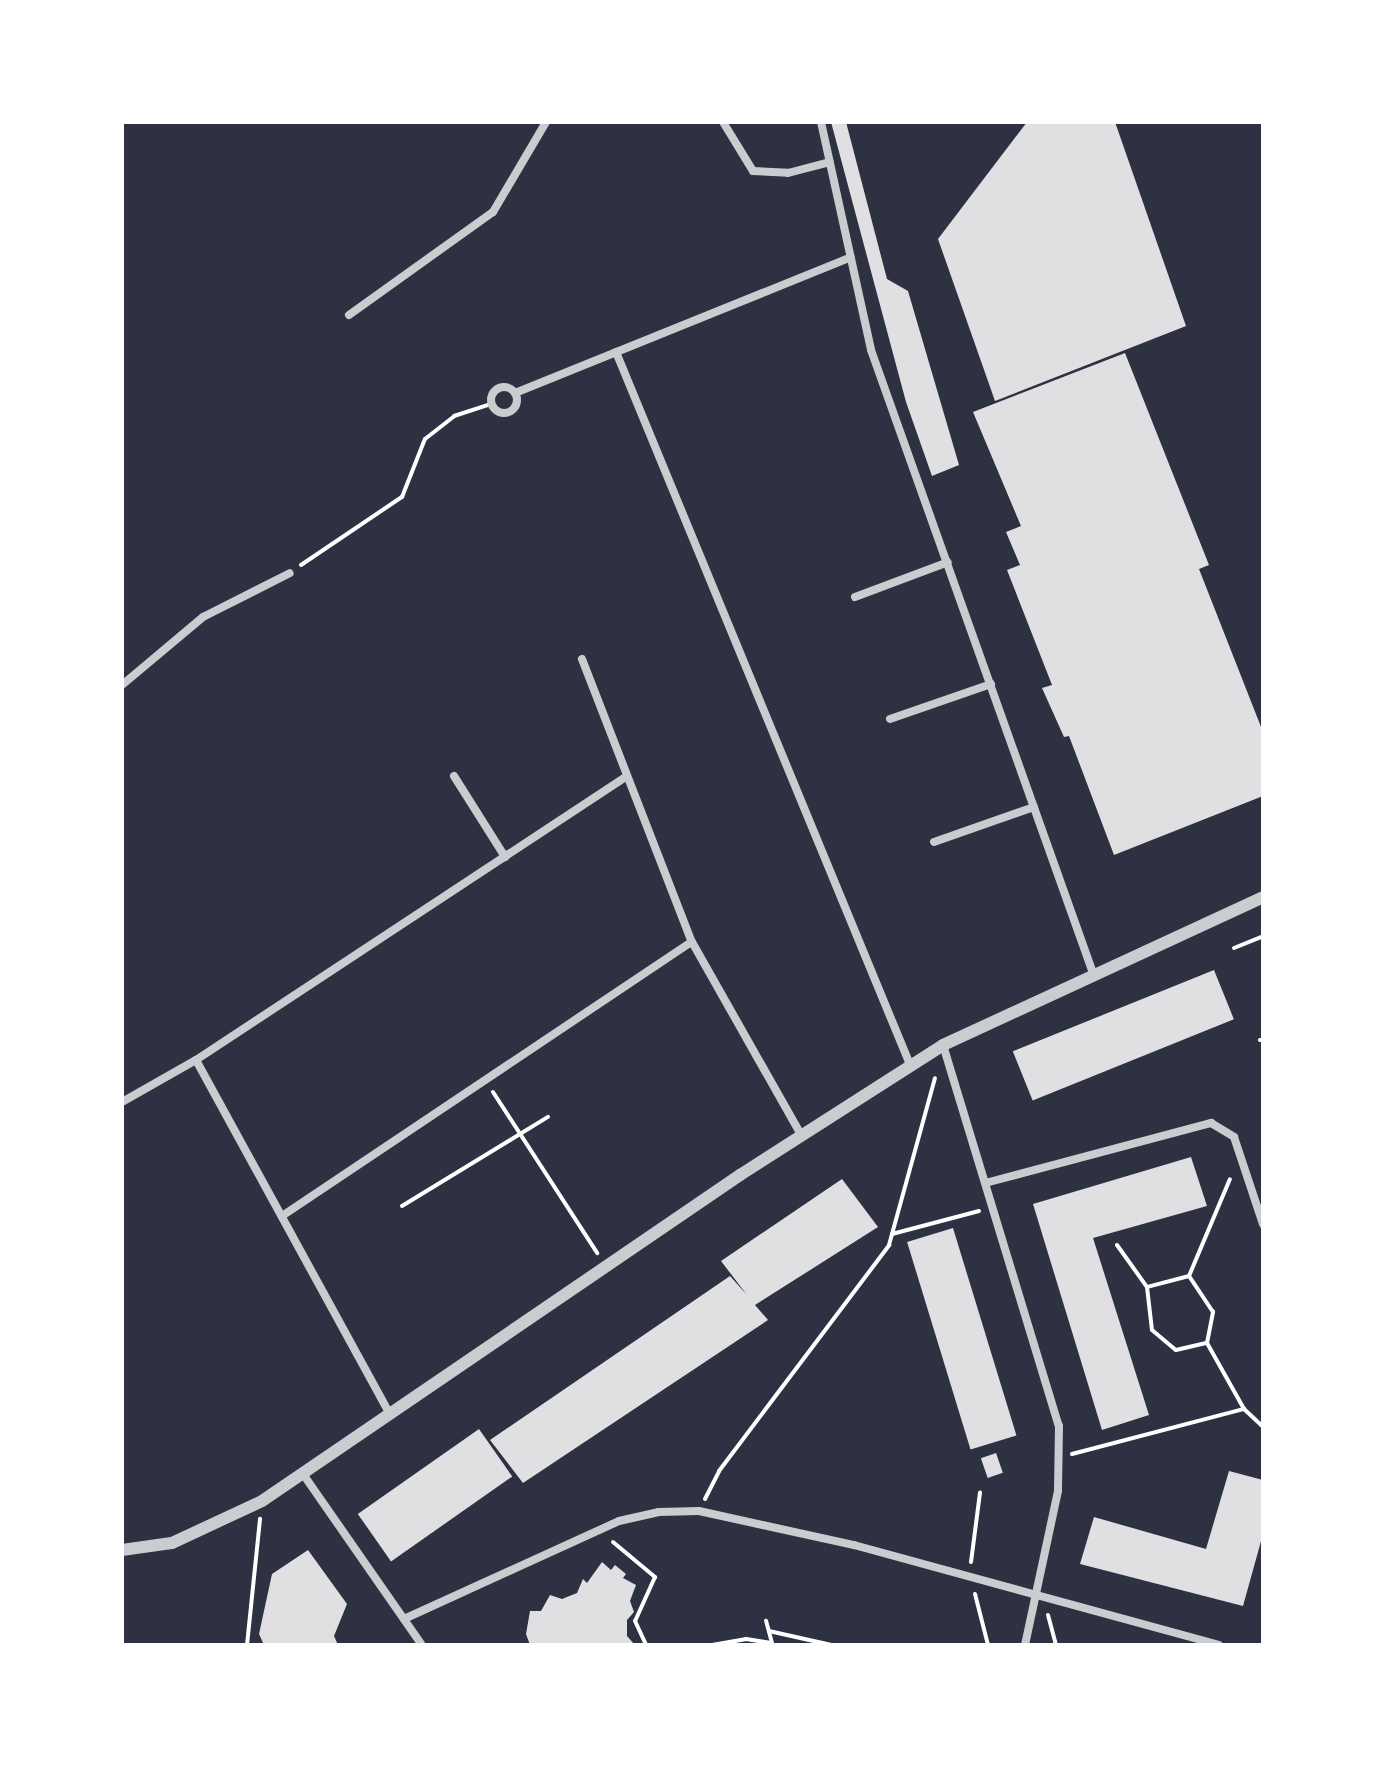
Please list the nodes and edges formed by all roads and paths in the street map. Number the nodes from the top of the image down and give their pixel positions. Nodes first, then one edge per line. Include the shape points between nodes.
1 (546, 122) edge
2 (723, 122) edge
3 (821, 122) edge
4 (830, 162) junction
5 (851, 257) junction
6 (349, 315) dead end
7 (616, 352) junction
8 (515, 393) junction
9 (492, 404) junction
10 (948, 562) junction
11 (290, 573) joint
12 (855, 597) dead end
13 (582, 659) dead end
14 (991, 684) junction
15 (122, 685) edge
16 (890, 719) dead end
17 (454, 776) dead end
18 (627, 776) junction
19 (1034, 807) junction
20 (934, 842) dead end
21 (505, 857) junction
22 (1263, 897) edge
23 (1263, 936) edge
24 (692, 942) junction
25 (1234, 948) dead end
26 (1093, 973) junction
27 (943, 1045) junction
28 (196, 1060) junction
29 (911, 1067) junction
30 (936, 1076) dead end
31 (485, 1080) junction
32 (122, 1102) edge
33 (548, 1117) dead end
34 (518, 1132) junction
35 (801, 1135) junction
36 (1240, 1155) junction
37 (989, 1182) junction
38 (402, 1206) dead end
39 (996, 1208) junction
40 (282, 1216) junction
41 (1263, 1224) edge
42 (892, 1234) junction
43 (1117, 1245) dead end
44 (606, 1266) junction
45 (1189, 1276) junction
46 (1147, 1287) junction
47 (1207, 1343) junction
48 (1244, 1409) junction
49 (390, 1414) junction
50 (1263, 1427) edge
51 (1061, 1456) junction
52 (303, 1474) junction
53 (980, 1493) dead end
54 (262, 1501) junction
55 (699, 1511) junction
56 (598, 1529) junction
57 (122, 1550) edge
58 (969, 1576) junction
59 (1039, 1595) junction
60 (404, 1619) junction
61 (766, 1621) dead end
62 (769, 1631) junction
63 (744, 1642) edge
64 (247, 1645) edge
65 (422, 1645) edge
66 (646, 1645) edge
67 (712, 1645) edge
68 (831, 1645) edge
69 (988, 1645) edge
70 (1025, 1645) edge
71 (1056, 1645) edge
72 (1219, 1645) edge

1 - 6 street via 493,212
2 - 4 street via 753,171 788,173
3 - 4 street
4 - 5 street
5 - 7 street
5 - 10 street via 871,350
7 - 8 street
7 - 29 street
8 - 9 street via 509,387 497,389
8 - 9 street via 516,405 510,411 501,412
9 - 11 path via 454,416 425,439 402,497
10 - 12 street
10 - 14 street
11 - 15 street via 203,617
13 - 18 street
14 - 16 street
14 - 19 street
17 - 21 street
18 - 21 street
18 - 24 street
19 - 20 street
19 - 26 street
21 - 28 street
22 - 26 street
23 - 25 path
24 - 31 street
24 - 35 street
26 - 27 street
27 - 29 street
27 - 37 street
28 - 32 street
28 - 40 street
29 - 35 street
30 - 42 path
31 - 34 path
31 - 40 street
33 - 34 path
34 - 38 path
34 - 44 path
35 - 44 street
36 - 37 street via 1231,1133 1207,1124
36 - 41 street
36 - 45 path
37 - 39 street
39 - 42 path
39 - 51 street via 1058,1419
40 - 49 street
42 - 55 path via 719,1471
43 - 46 path
44 - 49 street
45 - 46 path
45 - 47 path via 1213,1312
46 - 47 path via 1152,1330 1176,1350
47 - 48 path
48 - 50 path
48 - 51 path
49 - 52 street
51 - 59 street
52 - 54 street
52 - 60 street
53 - 58 path
54 - 57 street via 172,1543
54 - 64 path
55 - 56 street via 659,1512
55 - 58 street
56 - 60 street
56 - 66 path via 655,1577 635,1621
58 - 59 street
58 - 69 path
59 - 70 street
59 - 71 path
59 - 72 street
60 - 65 street
61 - 62 path
62 - 63 path via 772,1643
62 - 68 path
63 - 67 path

